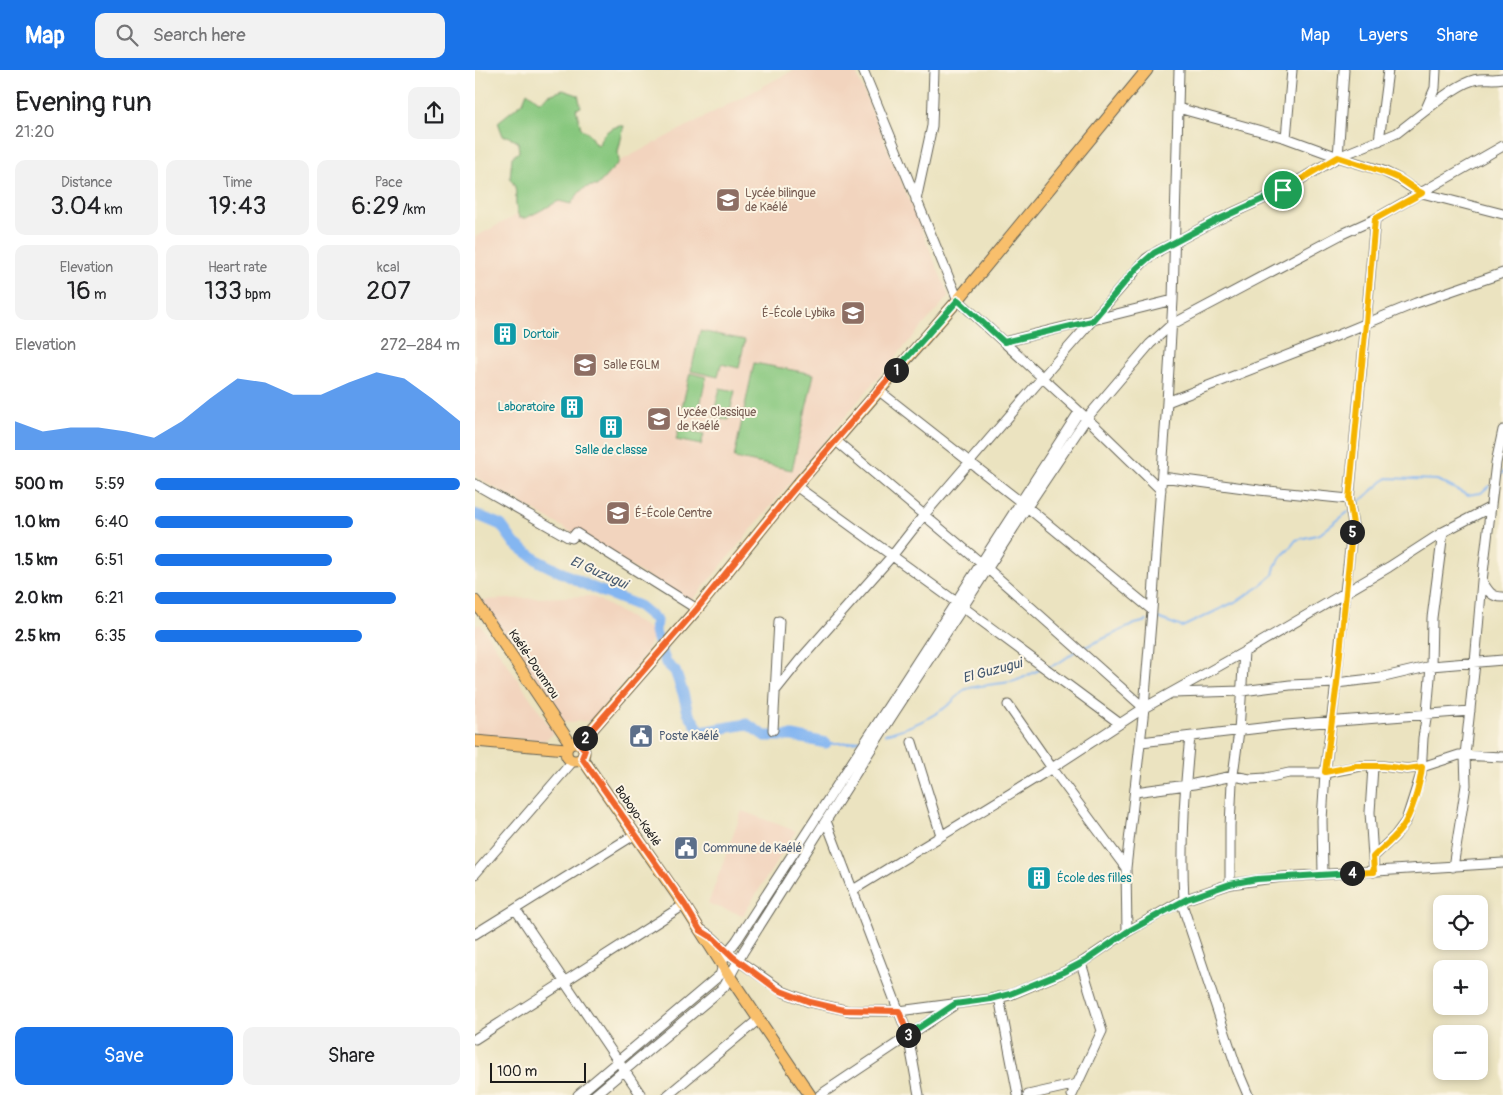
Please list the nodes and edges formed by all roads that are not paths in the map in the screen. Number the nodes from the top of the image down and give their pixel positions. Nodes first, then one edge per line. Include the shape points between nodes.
1 (863, 70) edge
2 (934, 70) edge
3 (1147, 70) edge
4 (1179, 70) edge
5 (1292, 70) edge
6 (1344, 70) edge
7 (1388, 70) edge
8 (1436, 70) edge
9 (1503, 78) edge
10 (1178, 108) junction
11 (1425, 111) junction
12 (1286, 138) junction
13 (1379, 141) junction
14 (1503, 146) edge
15 (1338, 157) junction
16 (1422, 193) junction
17 (916, 200) junction
18 (1503, 214) edge
19 (1375, 219) junction
20 (1175, 242) junction
21 (1503, 273) edge
22 (958, 300) junction
23 (1173, 300) junction
24 (1092, 321) junction
25 (1366, 323) junction
26 (1171, 324) junction
27 (1004, 342) junction
28 (1042, 378) junction
29 (879, 390) junction
30 (1167, 402) junction
31 (1079, 412) junction
32 (1086, 419) junction
33 (1503, 430) edge
34 (835, 440) junction
35 (969, 462) junction
36 (1162, 477) junction
37 (475, 484) edge
38 (796, 486) junction
39 (1161, 490) junction
40 (1349, 499) junction
41 (1023, 504) junction
42 (1491, 507) junction
43 (924, 515) junction
44 (1443, 532) junction
45 (892, 556) junction
46 (984, 566) junction
47 (1482, 581) junction
48 (1345, 592) junction
49 (1503, 597) edge
50 (475, 601) edge
51 (960, 604) junction
52 (697, 609) junction
53 (1152, 610) junction
54 (779, 621) dead end
55 (1244, 652) junction
56 (1503, 660) edge
57 (1475, 662) junction
58 (1431, 666) junction
59 (1337, 683) junction
60 (775, 691) junction
61 (1242, 691) junction
62 (1170, 693) junction
63 (1008, 705) dead end
64 (1144, 708) junction
65 (1470, 710) junction
66 (1427, 714) junction
67 (1119, 723) junction
68 (1331, 723) junction
69 (773, 730) dead end
70 (1239, 730) junction
71 (1190, 737) junction
72 (475, 741) edge
73 (912, 742) dead end
74 (1141, 742) junction
75 (572, 745) junction
76 (1465, 755) junction
77 (1503, 756) edge
78 (577, 760) junction
79 (1373, 767) junction
80 (1422, 767) junction
81 (1052, 768) junction
82 (1325, 772) junction
83 (1233, 776) junction
84 (1185, 785) junction
85 (1135, 792) junction
86 (826, 821) junction
87 (941, 834) junction
88 (634, 835) junction
89 (1373, 857) junction
90 (1503, 863) edge
91 (1453, 867) junction
92 (1126, 868) junction
93 (1374, 872) junction
94 (475, 874) edge
95 (1323, 874) junction
96 (1230, 884) junction
97 (853, 890) junction
98 (1183, 901) junction
99 (685, 905) junction
100 (515, 910) junction
101 (700, 930) junction
102 (1127, 932) junction
103 (475, 934) edge
104 (713, 938) junction
105 (737, 940) junction
106 (727, 952) junction
107 (738, 961) junction
108 (1081, 963) junction
109 (722, 964) junction
110 (730, 977) junction
111 (564, 982) junction
112 (999, 997) junction
113 (955, 1004) junction
114 (899, 1011) junction
115 (759, 1019) junction
116 (908, 1035) junction
117 (475, 1039) edge
118 (618, 1062) junction
119 (624, 1071) junction
120 (1077, 1084) junction
121 (578, 1095) edge
122 (595, 1095) edge
123 (641, 1095) edge
124 (668, 1095) edge
125 (810, 1095) edge
126 (820, 1095) edge
127 (919, 1095) edge
128 (1018, 1095) edge
129 (1028, 1095) edge
130 (1072, 1095) edge
131 (1247, 1095) edge

1 - 17 street
2 - 17 street via 932,126
3 - 22 main road
4 - 10 street
5 - 12 street
6 - 15 street
7 - 13 street
8 - 11 street via 1435,88
9 - 11 street via 1473,80
10 - 12 street
10 - 20 street
11 - 13 street via 1397,134
12 - 15 street
13 - 15 street
14 - 16 street
15 - 16 street via 1383,171
15 - 20 street via 1283,190
16 - 18 street
16 - 19 street
17 - 22 street
19 - 25 street
19 - 26 street
20 - 23 street
20 - 24 street via 1146,259
21 - 25 street
22 - 27 street
22 - 29 main road
23 - 24 street
23 - 26 street
24 - 27 street
24 - 28 street
25 - 30 street
25 - 40 street
26 - 30 street
26 - 32 street via 1149,344
27 - 28 street
28 - 31 street
28 - 35 street
29 - 34 main road
29 - 35 street
30 - 36 street
31 - 32 street
31 - 41 street
32 - 39 street
32 - 41 street
33 - 42 street
34 - 38 main road
34 - 43 street
35 - 41 street
35 - 43 street
36 - 39 street
36 - 40 street
37 - 52 street via 568,537 576,533
38 - 45 street
38 - 52 main road
39 - 53 street
40 - 48 street via 1353,526
41 - 46 street
41 - 53 street
42 - 44 street
42 - 47 street
43 - 45 street
43 - 46 street
44 - 48 street
44 - 58 street via 1432,618
45 - 51 street
45 - 60 street
46 - 51 street
46 - 64 street
47 - 49 street via 1491,594
47 - 57 street
48 - 55 street
48 - 59 street
50 - 75 main road, Kaélé-Doumrou
51 - 67 street
51 - 86 street
51 - 105 street
52 - 75 main road
53 - 64 street
54 - 60 street
55 - 61 street
55 - 62 street
56 - 57 street
57 - 58 street
57 - 65 street
58 - 59 street via 1380,678
58 - 66 street
59 - 61 street via 1290,684
59 - 68 street
60 - 69 street
61 - 62 street
61 - 70 street
62 - 64 street
63 - 81 street
64 - 67 street
64 - 74 street
65 - 66 street
65 - 76 street
66 - 68 street
66 - 80 street
67 - 81 street
68 - 70 street
68 - 82 street
70 - 71 street
70 - 83 street
71 - 74 street
71 - 84 street
72 - 75 main road
73 - 87 street
74 - 85 street
75 - 78 main road, Kaélé-Doumrou via 567,756
75 - 78 main road via 585,750
76 - 77 street
76 - 80 street
76 - 91 street via 1465,795
78 - 88 main road, Boboyo-Kaélé
78 - 94 street
79 - 80 street
79 - 82 street via 1356,766
79 - 89 street via 1370,812
80 - 89 street via 1406,821
81 - 87 street
81 - 92 street
82 - 83 street via 1289,773 1256,779
82 - 95 street
83 - 84 street
83 - 96 street
84 - 85 street
84 - 98 street
85 - 92 street
86 - 97 street
86 - 107 street
87 - 97 street
88 - 99 main road, Boboyo-Kaélé
88 - 100 street
89 - 93 street
90 - 91 street
91 - 93 street
92 - 102 street
93 - 95 street
95 - 96 street
96 - 98 street
97 - 114 street
98 - 102 street
98 - 131 street
99 - 101 main road, Boboyo-Kaélé
99 - 111 street
100 - 103 street
100 - 111 street
101 - 104 street
101 - 109 main road, Boboyo-Kaélé
102 - 108 street
104 - 105 street via 723,942
104 - 106 street
105 - 106 street
106 - 107 street
106 - 109 street
107 - 110 street
107 - 114 street via 778,990 804,1000 850,1010
108 - 112 street
108 - 120 street via 1102,1031
109 - 110 main road, Boboyo-Kaélé
109 - 118 street via 720,976
110 - 115 main road
110 - 119 street via 724,986
111 - 117 street
111 - 118 street
112 - 113 street
112 - 128 street
113 - 114 street
113 - 116 street
114 - 116 street
115 - 124 street
115 - 125 main road
116 - 126 street
116 - 127 street
118 - 119 street
118 - 121 street
119 - 122 street
119 - 123 street
120 - 129 street
120 - 130 street

